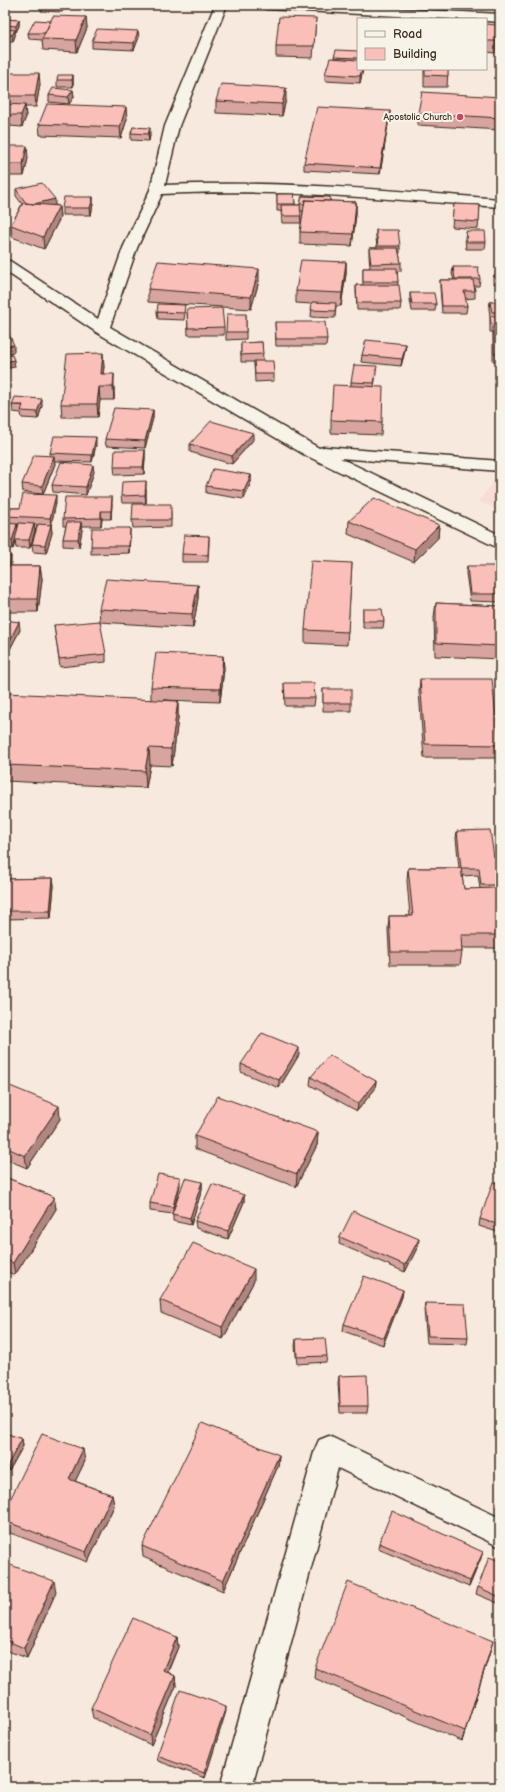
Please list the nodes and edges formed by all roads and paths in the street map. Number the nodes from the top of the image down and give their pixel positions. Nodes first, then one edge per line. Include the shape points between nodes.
1 (221, 5) edge
2 (267, 5) edge
3 (500, 18) edge
4 (157, 190) junction
5 (500, 203) edge
6 (5, 264) edge
7 (102, 329) junction
8 (311, 451) junction
9 (500, 466) edge
10 (500, 542) edge
11 (500, 1533) edge
12 (236, 1787) edge

1 - 4 street via 172,126
2 - 3 street
4 - 5 street via 204,186 250,187
4 - 7 street via 130,248
6 - 7 street
7 - 8 street
8 - 9 street
8 - 10 street
11 - 12 street via 329,1449

